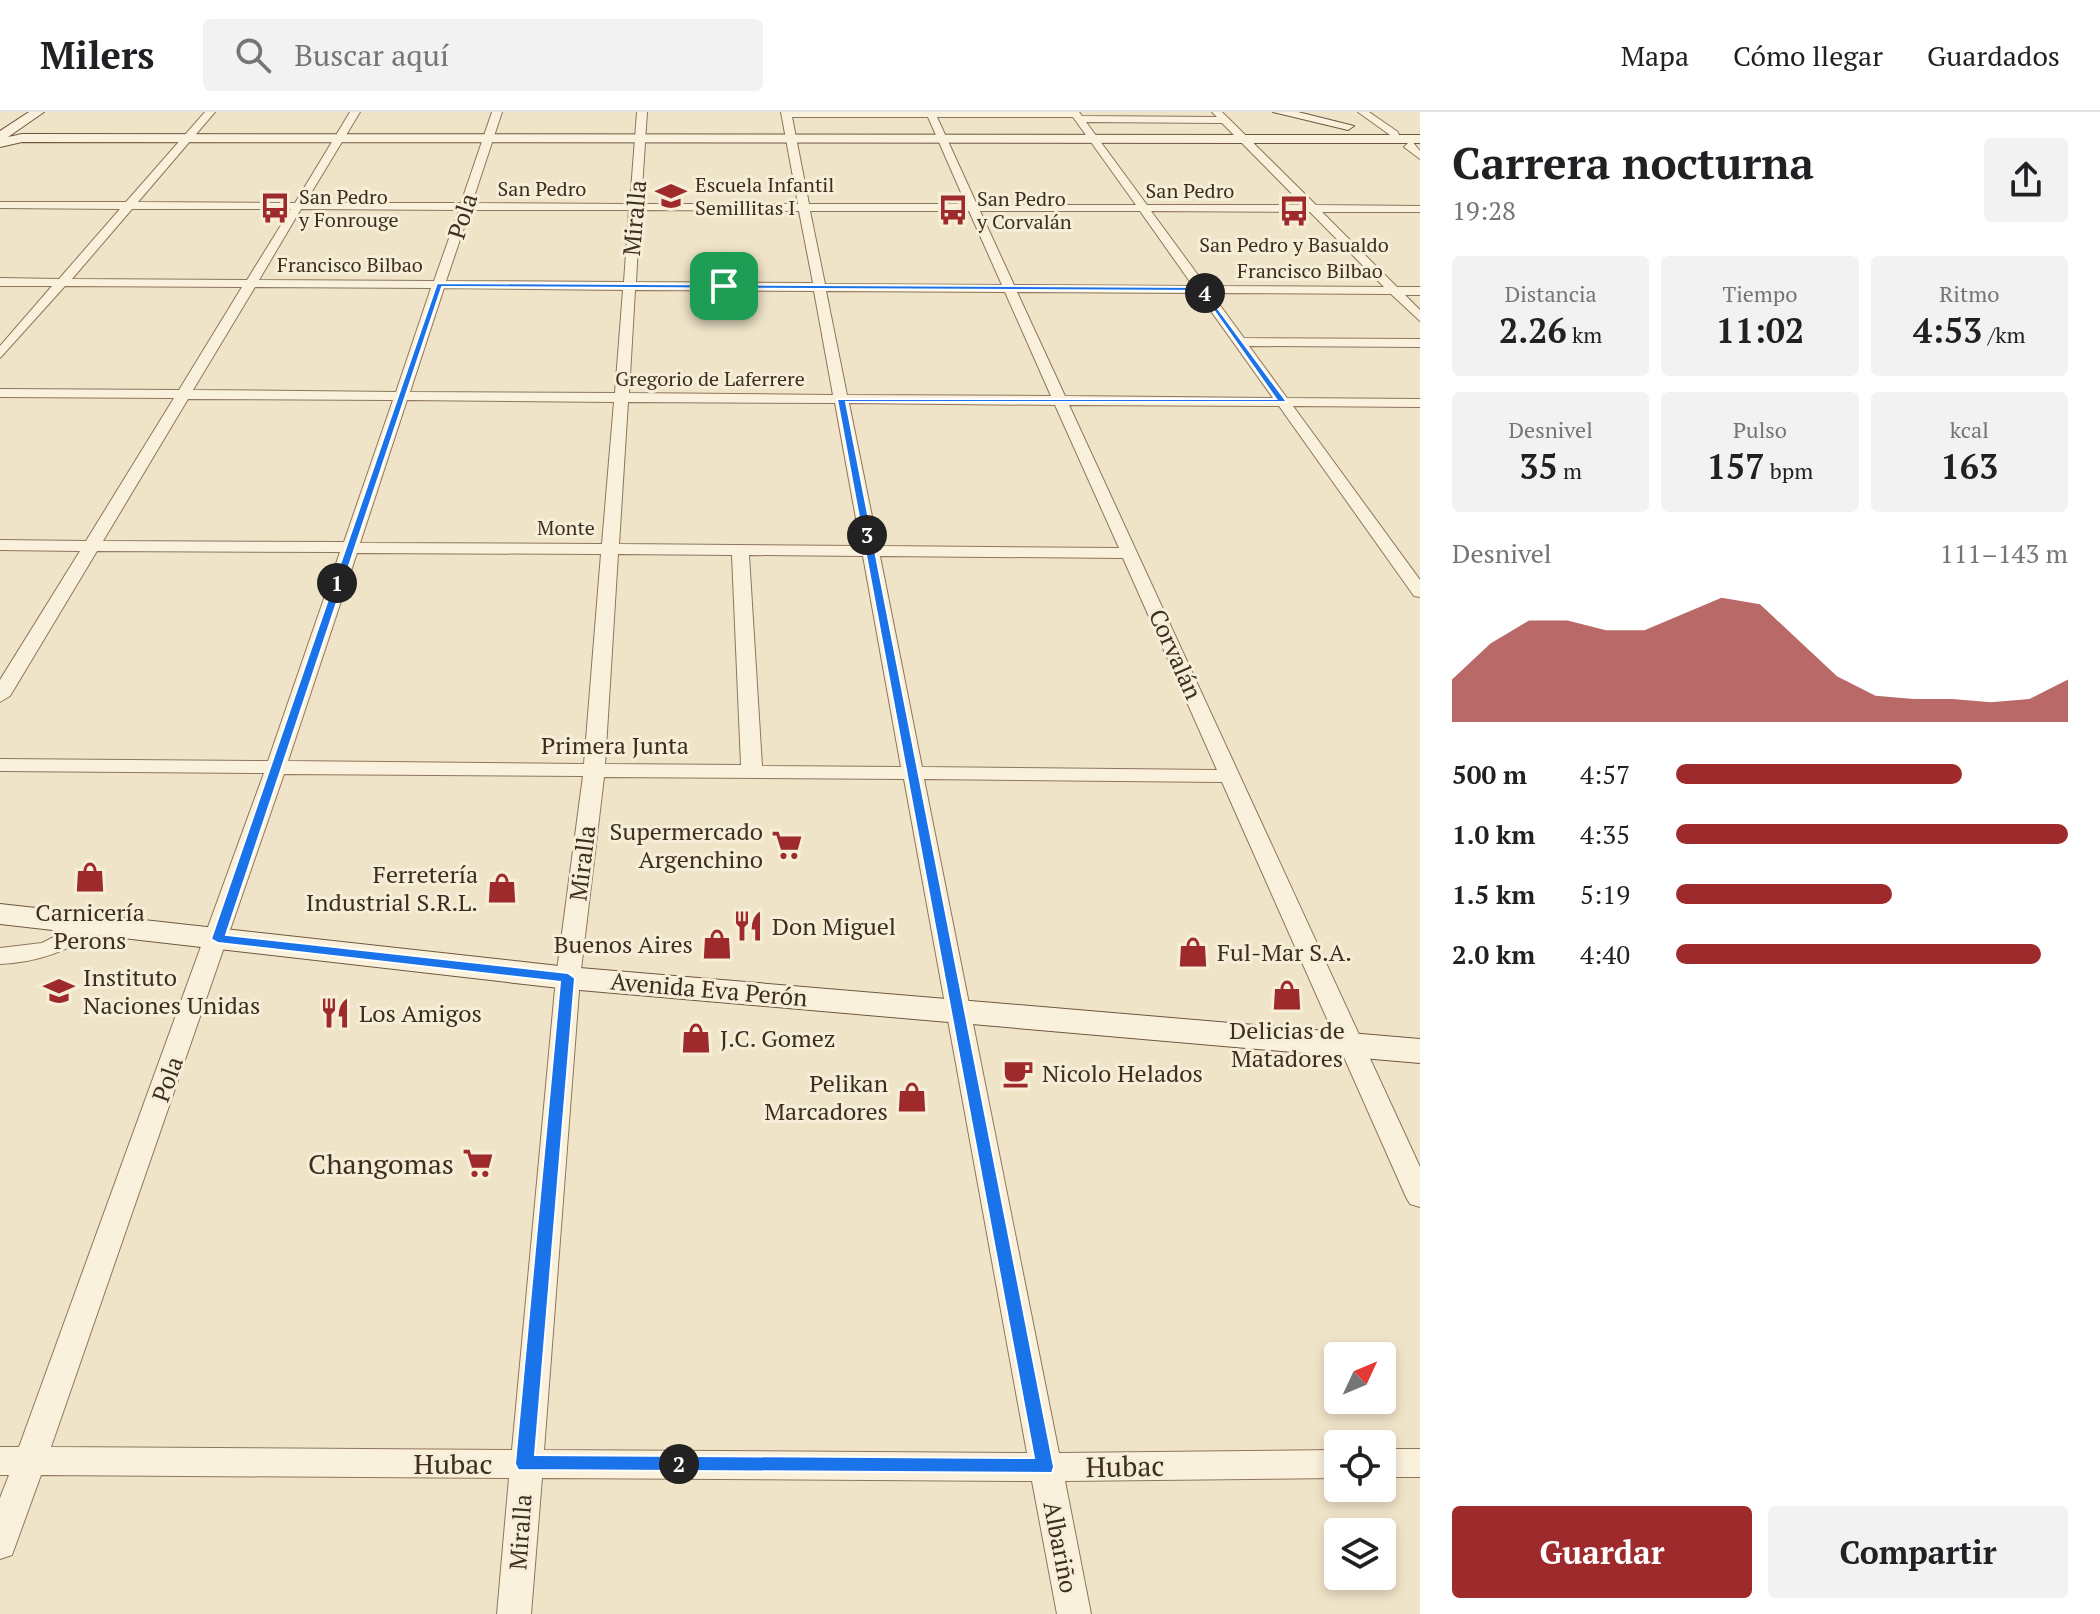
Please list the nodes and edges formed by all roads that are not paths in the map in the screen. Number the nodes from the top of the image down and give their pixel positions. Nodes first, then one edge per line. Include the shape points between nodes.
1 (38, 112) edge
2 (210, 112) edge
3 (355, 112) edge
4 (497, 112) edge
5 (642, 112) edge
6 (1279, 112) edge
7 (1301, 112) edge
8 (786, 113) edge
9 (930, 113) edge
10 (1076, 115) edge
11 (1366, 115) edge
12 (1144, 116) edge
13 (1221, 116) edge
14 (1341, 120) junction
15 (1395, 136) junction
16 (186, 140) junction
17 (336, 140) junction
18 (486, 141) junction
19 (640, 141) junction
20 (792, 141) junction
21 (943, 141) junction
22 (1094, 141) junction
23 (1247, 141) junction
24 (1417, 142) edge
25 (0, 144) edge
26 (1420, 156) edge
27 (0, 205) edge
28 (129, 205) junction
29 (298, 206) junction
30 (466, 206) junction
31 (635, 207) junction
32 (804, 207) junction
33 (974, 208) junction
34 (1143, 208) junction
35 (1314, 209) junction
36 (1420, 209) edge
37 (0, 282) edge
38 (62, 282) junction
39 (250, 283) junction
40 (439, 285) junction
41 (628, 286) junction
42 (819, 287) junction
43 (1011, 288) junction
44 (1202, 289) junction
45 (1394, 290) junction
46 (1420, 291) edge
47 (1420, 317) edge
48 (1239, 342) junction
49 (1420, 343) edge
50 (0, 354) edge
51 (0, 393) edge
52 (184, 394) junction
53 (402, 395) junction
54 (621, 397) junction
55 (842, 399) junction
56 (1061, 400) junction
57 (1282, 402) junction
58 (1420, 403) edge
59 (0, 545) edge
60 (91, 545) junction
61 (349, 547) junction
62 (609, 550) junction
63 (740, 552) junction
64 (870, 552) junction
65 (1131, 553) junction
66 (1393, 555) junction
67 (1420, 555) edge
68 (1420, 592) edge
69 (0, 696) edge
70 (0, 765) edge
71 (274, 769) junction
72 (594, 772) junction
73 (752, 772) junction
74 (913, 773) junction
75 (1230, 776) junction
76 (0, 914) edge
77 (95, 923) junction
78 (218, 939) junction
79 (0, 956) edge
80 (568, 978) junction
81 (959, 1009) junction
82 (1349, 1044) junction
83 (1420, 1051) edge
84 (1420, 1197) edge
85 (14, 1462) edge
86 (1396, 1463) edge
87 (1420, 1463) edge
88 (525, 1464) junction
89 (1324, 1464) edge
90 (1045, 1467) junction
91 (0, 1544) edge
92 (514, 1614) edge
93 (1074, 1614) edge

1 - 25 street via 2,135
2 - 16 street
3 - 17 street
4 - 18 street, Pola
5 - 19 street, Miralla
6 - 15 street
7 - 14 street
8 - 9 street
8 - 20 street, Albariño
9 - 10 street
9 - 21 street, Corvalán
10 - 12 street
10 - 22 street
11 - 14 street
11 - 15 street
12 - 13 street
13 - 23 street
14 - 15 street
15 - 23 street
15 - 24 street
16 - 17 street
16 - 25 street
16 - 28 street
17 - 18 street
17 - 29 street
18 - 19 street
18 - 30 street, Pola
19 - 20 street
19 - 31 street, Miralla
20 - 21 street
20 - 32 street, Albariño
21 - 22 street
21 - 33 street, Corvalán
22 - 23 street
22 - 34 street
23 - 24 street
23 - 35 street
24 - 26 street via 1409,147
27 - 28 street, San Pedro
28 - 29 street, San Pedro
28 - 38 street
29 - 30 street, San Pedro
29 - 39 street
30 - 31 street, San Pedro
30 - 40 street, Pola
31 - 32 street, San Pedro
31 - 41 street, Miralla
32 - 33 street, San Pedro
32 - 42 street, Albariño
33 - 34 street, San Pedro
33 - 43 street, Corvalán
34 - 35 street, San Pedro
34 - 44 street
35 - 36 street, San Pedro
35 - 45 street
37 - 38 street, Francisco Bilbao
38 - 39 street, Francisco Bilbao
38 - 50 street
39 - 40 street, Francisco Bilbao
39 - 52 street
40 - 41 street, Francisco Bilbao
40 - 53 street, Pola
41 - 42 street, Francisco Bilbao
41 - 54 street, Miralla
42 - 43 street, Francisco Bilbao
42 - 55 street, Albariño
43 - 44 street, Francisco Bilbao
43 - 56 street, Corvalán
44 - 45 street, Francisco Bilbao
44 - 48 street
45 - 46 street, Francisco Bilbao
45 - 47 street
48 - 49 street
48 - 57 street
51 - 52 street, Gregorio de Laferrere
52 - 53 street, Gregorio de Laferrere
52 - 60 street
53 - 54 street, Gregorio de Laferrere
53 - 61 street, Pola
54 - 55 street, Gregorio de Laferrere
54 - 62 street, Miralla
55 - 56 street, Gregorio de Laferrere
55 - 64 street, Albariño
56 - 57 street, Gregorio de Laferrere
56 - 65 street, Corvalán
57 - 58 street, Gregorio de Laferrere
57 - 66 street
59 - 60 street, Monte
60 - 61 street, Monte
60 - 69 street
61 - 62 street, Monte
61 - 71 street, Pola
62 - 63 street, Monte
62 - 72 street, Miralla
63 - 64 street, Monte
63 - 73 street
64 - 65 street, Monte
64 - 74 street, Albariño
65 - 75 street, Corvalán
66 - 67 street
66 - 68 street
70 - 71 street, Primera Junta
71 - 72 street, Primera Junta
71 - 78 street, Pola
72 - 73 street, Primera Junta
72 - 80 street, Miralla
73 - 74 street, Primera Junta
74 - 75 street, Primera Junta
74 - 81 street, Albariño
75 - 82 street, Corvalán
76 - 77 street, Avenida Eva Perón
77 - 78 street, Avenida Eva Perón
77 - 79 street via 52,950
78 - 80 street, Avenida Eva Perón
78 - 85 street, Pola
80 - 81 street, Avenida Eva Perón
80 - 88 street, Miralla
81 - 82 street, Avenida Eva Perón
81 - 90 street, Albariño
82 - 83 street, Avenida Eva Perón
82 - 84 street, Corvalán
85 - 88 street, Hubac
85 - 91 street, Pola
86 - 87 street
88 - 90 street, Hubac
88 - 92 street, Miralla
89 - 90 street, Hubac
90 - 93 street, Albariño

